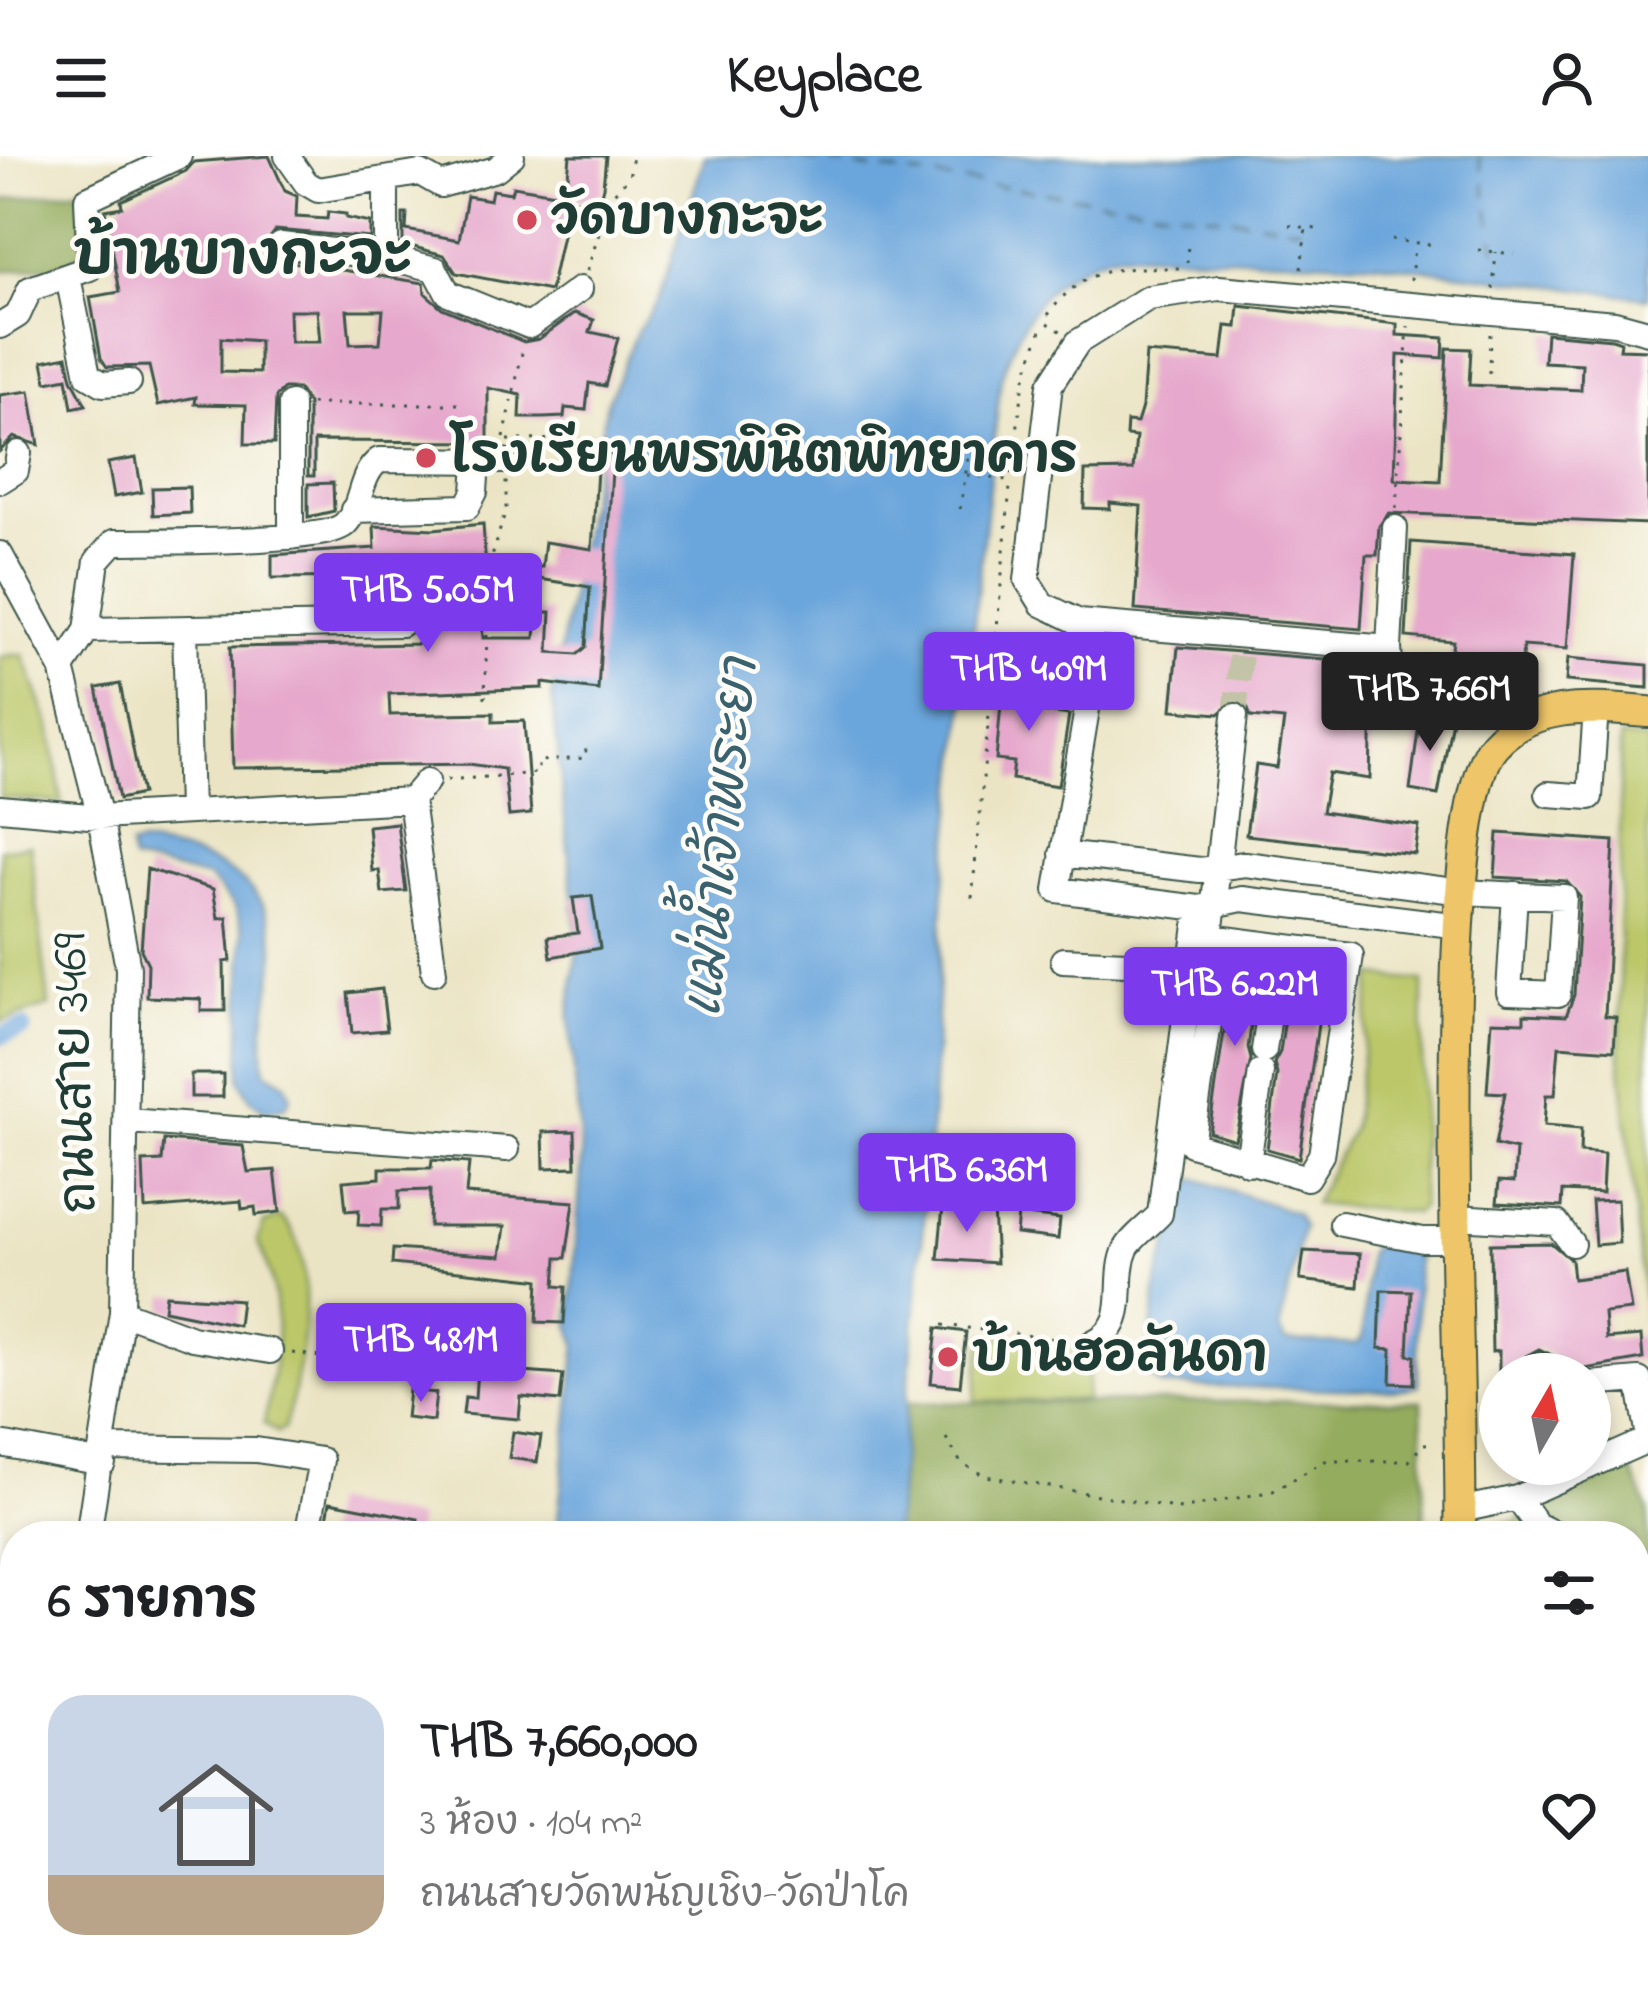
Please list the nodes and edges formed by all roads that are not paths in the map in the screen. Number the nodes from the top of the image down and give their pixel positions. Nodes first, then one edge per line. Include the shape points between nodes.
1 (179, 156) edge
2 (287, 156) edge
3 (512, 156) edge
4 (386, 180) junction
5 (281, 244) dead end
6 (386, 257) junction
7 (68, 278) junction
8 (580, 290) road end
9 (0, 326) edge
10 (1648, 332) edge
11 (129, 382) dead end
12 (291, 404) road end
13 (504, 450) road end
14 (19, 453) dead end
15 (477, 461) junction
16 (0, 481) edge
17 (353, 510) junction
18 (1395, 528) road end
19 (291, 537) junction
20 (0, 554) edge
21 (1079, 622) junction
22 (400, 624) dead end
23 (87, 630) junction
24 (185, 630) junction
25 (1389, 648) junction
26 (62, 668) junction
27 (1596, 708) junction
28 (1648, 712) edge
29 (1234, 716) tunnel mouth
30 (1520, 723) junction
31 (1547, 794) dead end
32 (0, 808) edge
33 (190, 810) junction
34 (100, 817) junction
35 (1062, 854) junction
36 (1218, 867) junction
37 (1462, 892) junction
38 (1515, 895) dead end
39 (1207, 906) junction
40 (1460, 926) junction
41 (1210, 937) junction
42 (1280, 946) junction
43 (1063, 960) dead end
44 (434, 972) dead end
45 (1187, 1029) junction
46 (128, 1121) junction
47 (507, 1149) dead end
48 (1248, 1163) junction
49 (1342, 1224) dead end
50 (1456, 1228) junction
51 (1572, 1244) dead end
52 (122, 1312) junction
53 (1092, 1343) road end
54 (270, 1351) dead end
55 (1611, 1382) edge
56 (1646, 1399) edge
57 (1648, 1436) edge
58 (0, 1444) edge
59 (104, 1455) junction
60 (1517, 1498) junction
61 (91, 1521) edge
62 (310, 1521) edge
63 (1460, 1521) edge
64 (1465, 1521) edge
65 (1534, 1521) edge

1 - 7 street via 87,199 92,261
2 - 4 street via 318,190
3 - 4 street via 496,169 441,184 420,173
4 - 6 street
5 - 6 street
6 - 8 street via 430,266 448,293 529,326
7 - 9 street via 31,290 18,315
7 - 11 street via 88,375 103,384
10 - 21 street via 1410,292 1203,289 1148,298 1078,342 1050,385 1027,580 1042,604
12 - 19 street
13 - 15 street
14 - 16 street via 16,471
15 - 17 street via 379,460 368,468
15 - 17 street via 467,508
17 - 19 street via 337,529
18 - 25 street
19 - 23 street via 114,542 98,561
20 - 26 street, ถนนสาย 3469
21 - 25 street
21 - 35 street via 1092,680
22 - 24 street
23 - 24 street
23 - 26 street
24 - 33 street
25 - 30 street via 1391,678 1461,690
26 - 34 street, ถนนสาย 3469
27 - 28 main road
27 - 30 main road
27 - 31 street via 1590,797
29 - 36 street
30 - 37 main road via 1492,746 1478,774
32 - 34 street
33 - 34 street
33 - 44 street via 419,790
34 - 46 street, ถนนสาย 3469 via 128,968
35 - 36 street
35 - 39 street via 1057,890
36 - 37 street
36 - 39 street
37 - 38 street
37 - 40 main road
39 - 40 street via 1242,898
39 - 41 street
39 - 45 street
40 - 50 main road
41 - 42 street
41 - 48 street via 1216,977 1190,1144
42 - 48 street
42 - 48 street via 1351,955 1315,1171 1297,1179
43 - 45 street via 1174,968 1175,1028
45 - 53 street via 1160,1214 1126,1248 1118,1320
46 - 47 street
46 - 52 street, ถนนสาย 3469
49 - 50 street via 1423,1240
50 - 51 street via 1556,1223
50 - 63 main road
52 - 54 street via 192,1338
52 - 59 street, ถนนสาย 3469
55 - 56 street via 1639,1380
56 - 57 street
57 - 60 street
58 - 59 street
59 - 61 street, ถนนสาย 3469
59 - 62 street via 256,1450 321,1460
60 - 64 street
60 - 65 street

